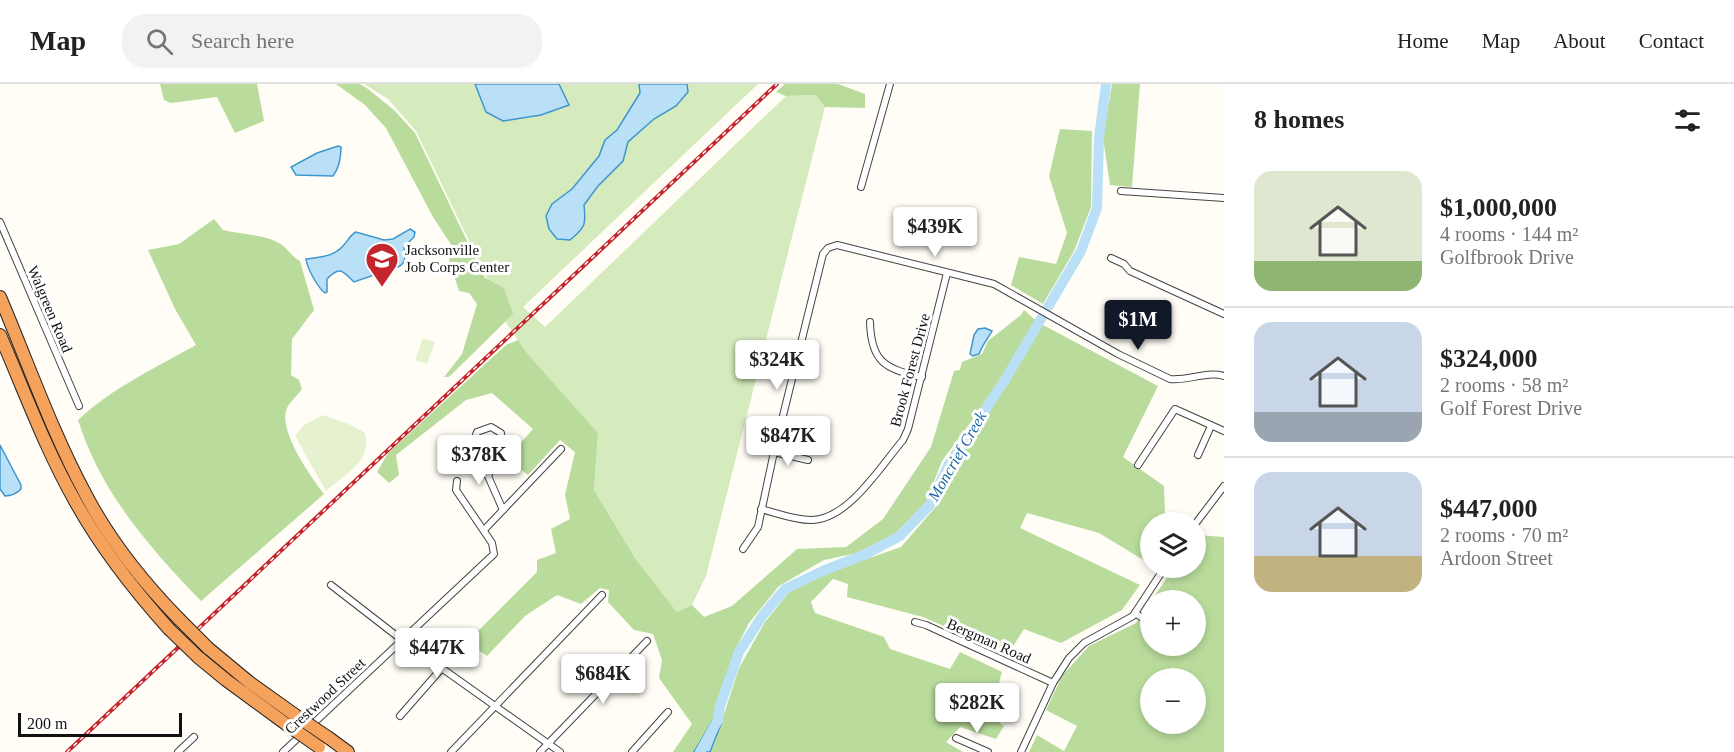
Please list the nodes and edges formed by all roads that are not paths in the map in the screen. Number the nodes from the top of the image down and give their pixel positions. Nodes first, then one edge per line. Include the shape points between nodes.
1 (890, 84) edge
2 (861, 187) dead end
3 (1121, 191) dead end
4 (1224, 198) edge
5 (0, 222) edge
6 (1111, 258) dead end
7 (947, 273) junction
8 (0, 297) edge
9 (1224, 314) edge
10 (870, 322) dead end
11 (0, 335) edge
12 (1224, 376) edge
13 (922, 377) junction
14 (79, 406) dead end
15 (1211, 426) junction
16 (1224, 431) edge
17 (561, 449) dead end
18 (774, 452) junction
19 (1198, 455) dead end
20 (808, 460) dead end
21 (1138, 465) dead end
22 (488, 476) junction
23 (457, 481) dead end
24 (1224, 486) edge
25 (761, 509) junction
26 (503, 510) junction
27 (1204, 512) edge
28 (484, 530) junction
29 (743, 549) dead end
30 (1158, 578) edge
31 (331, 585) dead end
32 (602, 595) dead end
33 (1135, 613) junction
34 (1140, 616) edge
35 (915, 622) dead end
36 (402, 640) junction
37 (647, 641) dead end
38 (203, 652) junction
39 (442, 668) junction
40 (1053, 683) junction
41 (494, 706) junction
42 (668, 712) dead end
43 (400, 716) dead end
44 (194, 737) dead end
45 (956, 738) dead end
46 (549, 744) junction
47 (322, 749) edge
48 (632, 751) edge
49 (178, 752) edge
50 (283, 752) edge
51 (348, 752) edge
52 (451, 752) edge
53 (540, 752) edge
54 (560, 752) edge
55 (988, 752) edge
56 (1021, 752) edge

1 - 2 street
3 - 4 street
5 - 14 street, Walgreen Road
6 - 9 street via 1130,271
7 - 12 street via 994,284 1170,379
7 - 13 street, Brook Forest Drive
7 - 18 street via 837,245 828,248
8 - 38 highway, bridge via 86,495 129,562
10 - 13 street via 870,341 879,358 894,370
11 - 38 highway, bridge via 83,516 116,566 169,629
13 - 25 street, Brook Forest Drive via 903,440 843,509 829,517 810,520
15 - 16 street
15 - 19 street
15 - 21 street via 1175,409
17 - 26 street
18 - 20 street
18 - 25 street
22 - 22 street via 474,458 472,444 477,432 491,427 501,433 502,445
22 - 26 street
23 - 28 street via 456,490
24 - 27 street
25 - 29 street via 758,527
26 - 28 street
28 - 36 street, Crestwood Street via 494,548 490,559
30 - 33 street
31 - 36 street
32 - 41 street
33 - 34 street
33 - 40 street via 1084,643
35 - 40 street, Bergman Road
36 - 39 street
36 - 50 street, Crestwood Street
37 - 46 street
38 - 47 highway, bridge via 234,686
38 - 51 highway, bridge
39 - 41 street
39 - 43 street
40 - 56 street
41 - 46 street
41 - 52 street
42 - 48 street
44 - 49 street
45 - 55 street
46 - 53 street
46 - 54 street

